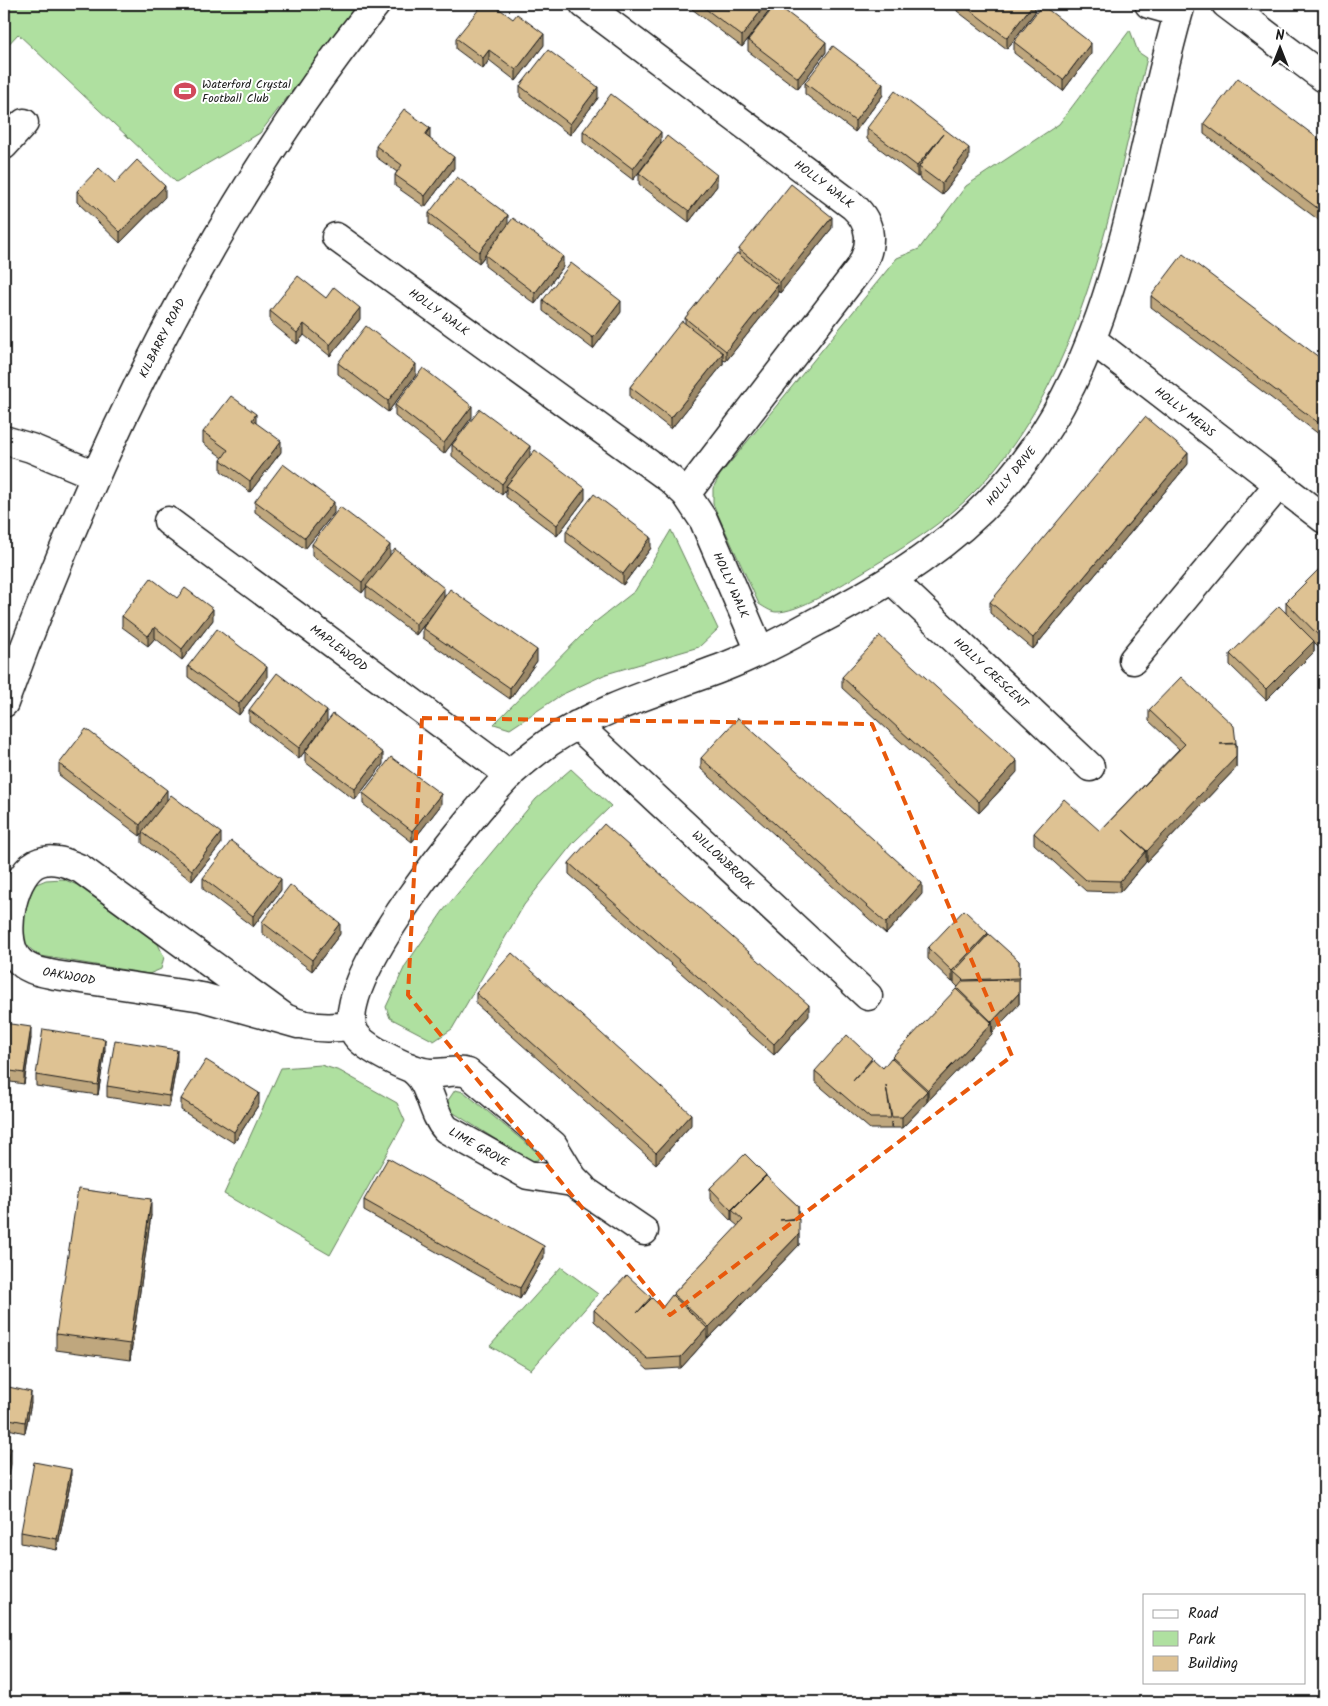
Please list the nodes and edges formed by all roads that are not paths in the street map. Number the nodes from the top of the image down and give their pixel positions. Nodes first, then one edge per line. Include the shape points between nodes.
1 (376, 4) edge
2 (584, 4) edge
3 (1149, 4) edge
4 (1226, 4) edge
5 (1180, 8) edge
6 (1324, 78) edge
7 (24, 123) dead end
8 (4, 145) edge
9 (336, 237) dead end
10 (1091, 339) junction
11 (4, 440) edge
12 (95, 475) junction
13 (1279, 484) junction
14 (686, 494) junction
15 (1324, 519) edge
16 (168, 521) dead end
17 (892, 580) junction
18 (760, 651) junction
19 (1133, 660) dead end
20 (4, 703) edge
21 (577, 725) junction
22 (1090, 767) dead end
23 (510, 775) junction
24 (868, 996) dead end
25 (298, 1024) junction
26 (352, 1025) junction
27 (409, 1067) junction
28 (582, 1187) junction
29 (644, 1231) dead end

1 - 12 street, KILBARRY ROAD via 302,106 200,266 162,335
2 - 14 street, HOLLY WALK via 853,206 864,217 869,231 867,254 860,268
3 - 5 street
4 - 6 street
5 - 10 street, HOLLY DRIVE via 1118,257
7 - 8 street
9 - 14 street, HOLLY WALK via 670,479
10 - 13 street, HOLLY MEWS
10 - 17 street, HOLLY DRIVE via 1050,423 1014,476 972,520
11 - 12 street
12 - 20 street, KILBARRY ROAD
13 - 15 street, HOLLY MEWS
13 - 19 street
14 - 18 street, HOLLY WALK via 704,521
16 - 23 street, MAPLEWOOD
17 - 18 street, HOLLY DRIVE
17 - 22 street, HOLLY CRESCENT
18 - 21 street, HOLLY DRIVE via 632,700
21 - 23 street, HOLLY DRIVE via 546,745
21 - 24 street, WILLOWBROOK
23 - 26 street, HOLLY DRIVE via 434,866 395,919 361,979 353,1003
25 - 25 street, OAKWOOD via 275,1013 82,869 62,862 42,861 34,864 22,877 8,934 13,951 29,968 55,975 210,999
25 - 26 street, OAKWOOD via 325,1029
26 - 27 street, LIME GROVE via 355,1034 365,1044
27 - 28 street, LIME GROVE via 430,1073 457,1070 468,1073 553,1145
27 - 28 street, LIME GROVE via 423,1080 436,1117 446,1129 528,1175 568,1181
28 - 29 street, LIME GROVE

